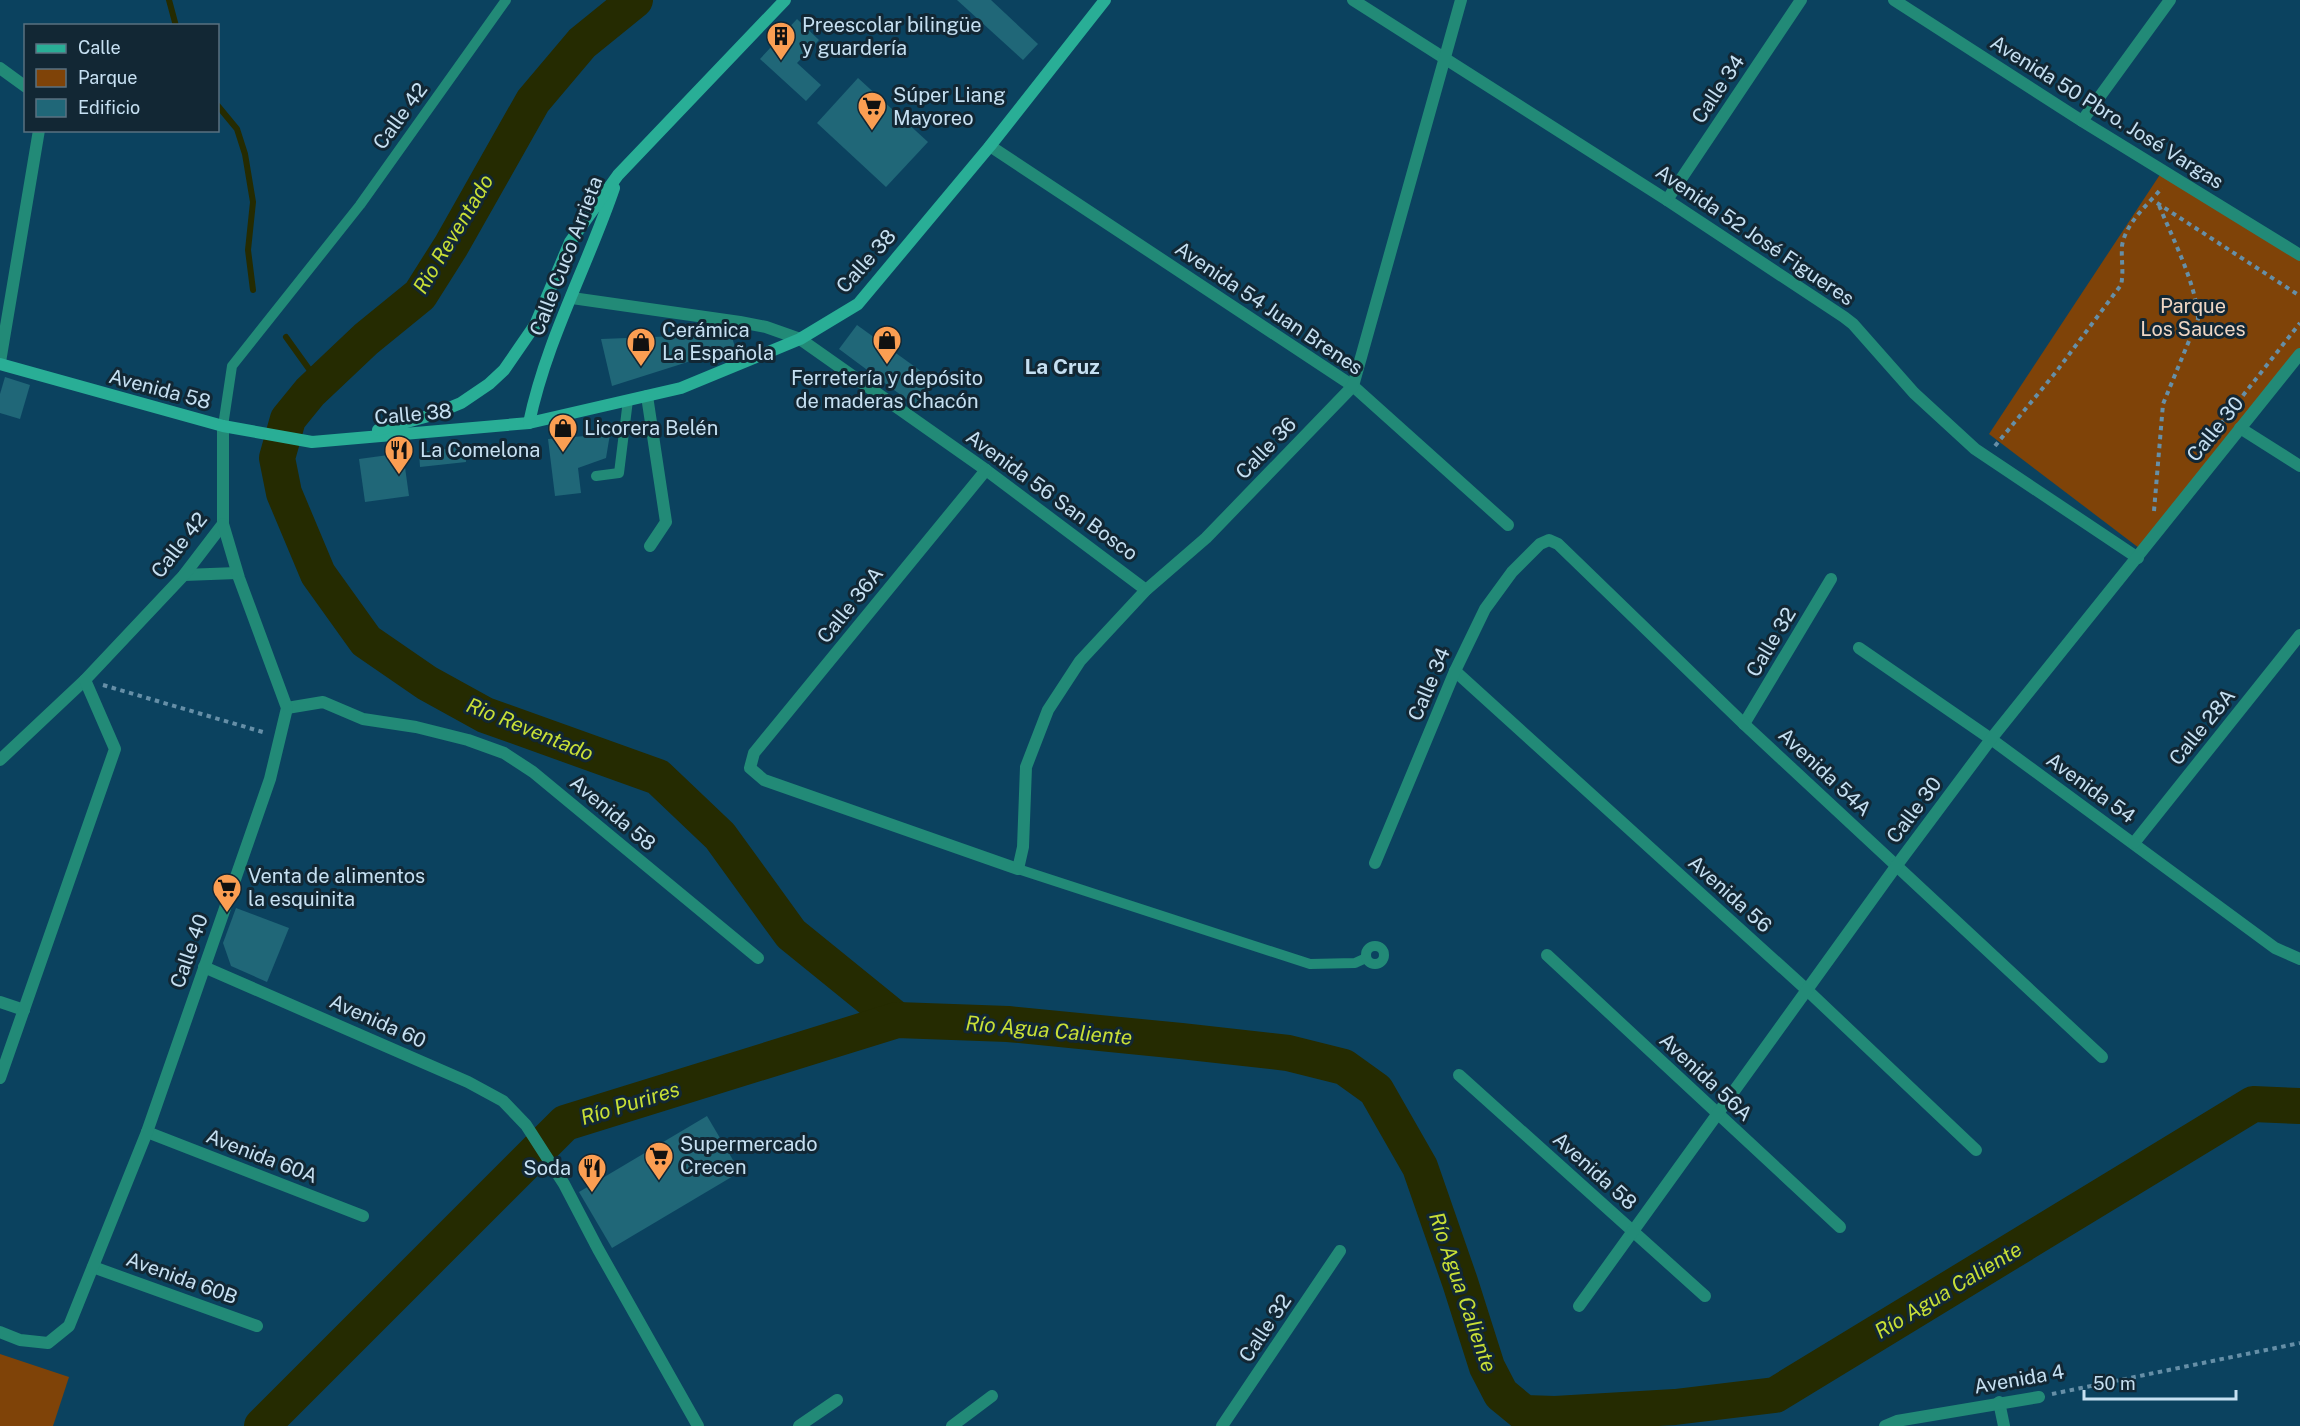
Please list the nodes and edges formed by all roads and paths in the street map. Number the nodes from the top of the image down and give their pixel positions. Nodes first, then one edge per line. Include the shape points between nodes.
1 (506, 0) edge
2 (785, 0) edge
3 (1105, 0) edge
4 (1353, 0) edge
5 (1461, 0) edge
6 (1801, 0) edge
7 (1894, 0) edge
8 (2170, 0) edge
9 (1444, 57) junction
10 (0, 68) edge
11 (24, 86) edge
12 (2082, 121) junction
13 (39, 132) edge
14 (990, 146) junction
15 (618, 175) junction
16 (2172, 176) junction
17 (2153, 199) junction
18 (1667, 200) junction
19 (2158, 203) junction
20 (2300, 255) edge
21 (2300, 296) edge
22 (572, 297) junction
23 (2300, 323) edge
24 (800, 339) junction
25 (2300, 354) edge
26 (0, 363) edge
27 (1353, 386) junction
28 (647, 396) junction
29 (627, 400) junction
30 (529, 423) junction
31 (224, 426) junction
32 (2240, 428) junction
33 (2211, 437) dead end
34 (308, 441) junction
35 (1987, 456) junction
36 (2300, 466) edge
37 (986, 470) junction
38 (596, 476) dead end
39 (2161, 502) dead end
40 (224, 524) junction
41 (1508, 525) dead end
42 (1549, 540) joint
43 (651, 546) dead end
44 (2138, 558) junction
45 (237, 573) junction
46 (184, 575) junction
47 (1831, 579) dead end
48 (1146, 590) junction
49 (2300, 635) edge
50 (1859, 648) dead end
51 (1455, 671) junction
52 (85, 680) junction
53 (287, 708) junction
54 (1744, 724) junction
55 (280, 737) junction
56 (1991, 739) junction
57 (0, 760) edge
58 (2134, 843) junction
59 (1376, 864) dead end
60 (1897, 865) junction
61 (1018, 869) junction
62 (1547, 955) dead end
63 (758, 958) dead end
64 (1366, 958) dead end
65 (2300, 959) edge
66 (204, 967) junction
67 (1807, 990) junction
68 (0, 1002) edge
69 (24, 1010) junction
70 (2102, 1057) dead end
71 (1459, 1075) dead end
72 (0, 1078) edge
73 (1718, 1114) junction
74 (147, 1132) junction
75 (1976, 1150) dead end
76 (363, 1216) dead end
77 (1840, 1227) dead end
78 (1633, 1231) junction
79 (1340, 1251) dead end
80 (93, 1267) junction
81 (1705, 1296) dead end
82 (1579, 1306) dead end
83 (257, 1326) dead end
84 (0, 1332) edge
85 (2300, 1342) edge
86 (992, 1396) dead end
87 (2039, 1397) joint
88 (837, 1400) dead end
89 (1999, 1402) junction
90 (698, 1426) edge
91 (799, 1426) edge
92 (952, 1426) edge
93 (1222, 1426) edge
94 (1885, 1426) edge
95 (2004, 1426) edge

1 - 31 lane, Calle 42 via 360,205 232,366
2 - 15 main road
3 - 14 main road, Calle 38
4 - 9 street, Avenida 52 José Figueres
5 - 9 street, Calle 36
6 - 18 street, Calle 34
7 - 12 street, Avenida 50 Pbro. José Vargas
8 - 12 street
9 - 18 street, Avenida 52 José Figueres
9 - 27 street, Calle 36
10 - 11 street
12 - 16 street, Avenida 50 Pbro. José Vargas
13 - 26 street
14 - 24 main road, Calle 38 via 858,304
14 - 27 street, Avenida 54 Juan Brenes
15 - 22 main road, Calle Cuco Arrieta
15 - 34 main road, Calle Cuco Arrieta via 570,242 535,326 504,370 489,384 461,403 432,415 386,428
16 - 17 path
16 - 20 street, Avenida 50 Pbro. José Vargas
17 - 19 path
17 - 35 path via 2124,235 2121,285
18 - 35 street, Avenida 52 José Figueres via 1853,324 1914,393
19 - 21 path
19 - 39 path via 2198,307 2198,319 2163,404 2154,511
22 - 24 street, Avenida 56 San Bosco via 740,322
22 - 30 main road, Calle Cuco Arrieta via 537,386
23 - 33 path
24 - 28 main road, Calle 38 via 681,388
24 - 37 street, Avenida 56 San Bosco
25 - 32 street, Calle 30
26 - 31 main road, Avenida 58
27 - 41 street, Avenida 54 Juan Brenes
27 - 48 street, Calle 36 via 1206,538
28 - 29 main road, Calle 38
28 - 43 street via 666,522
29 - 30 main road, Calle 38
29 - 38 lane via 620,473
30 - 34 main road, Calle 38
31 - 34 main road, Avenida 58
31 - 40 street, Calle 42
32 - 36 street
32 - 44 street, Calle 30
35 - 44 street, Avenida 52 José Figueres
37 - 48 street, Avenida 56 San Bosco
37 - 61 street, Calle 36A via 754,753 750,768 764,780
40 - 45 street
40 - 46 street, Calle 42
42 - 51 street, Calle 34 via 1512,572 1485,609
42 - 54 street, Avenida 54A via 1558,544
44 - 56 street, Calle 30
45 - 46 street
45 - 53 street
46 - 52 street, Calle 42
47 - 54 street, Calle 32
48 - 61 street, Calle 36 via 1080,661 1048,710 1026,767 1023,847
49 - 58 street, Calle 28A
50 - 56 street, Avenida 54
51 - 59 street, Calle 34
51 - 67 street, Avenida 56
52 - 55 path
52 - 57 street, Calle 42
52 - 69 street via 115,749
53 - 55 street, Calle 40
53 - 63 street, Avenida 58 via 323,702 363,718 416,727 504,753
54 - 60 street, Avenida 54A
55 - 66 street, Calle 40 via 270,779
56 - 58 street, Avenida 54
56 - 60 street, Calle 30
58 - 65 street, Avenida 54 via 2275,948
60 - 67 street, Calle 30
60 - 70 street, Avenida 54A
61 - 64 lane via 1310,964 1355,963
62 - 73 street, Avenida 56A
66 - 74 street, Calle 40
66 - 90 street, Avenida 60 via 468,1082 503,1101 526,1125 564,1184
67 - 73 street, Calle 30
67 - 75 street, Avenida 56
68 - 69 street
69 - 72 street
71 - 78 street, Avenida 58
73 - 77 street, Avenida 56A
73 - 78 street, Calle 30
74 - 76 street, Avenida 60A
74 - 80 street, Calle 40
78 - 81 street, Avenida 58
78 - 82 street, Calle 30
79 - 93 street, Calle 32
80 - 83 street, Avenida 60B
80 - 84 street, Calle 40 via 69,1326 48,1343 20,1340
85 - 87 path, Avenida 4
86 - 92 street
87 - 89 street, Avenida 4
88 - 91 street
89 - 94 street, Avenida 4
89 - 95 street

